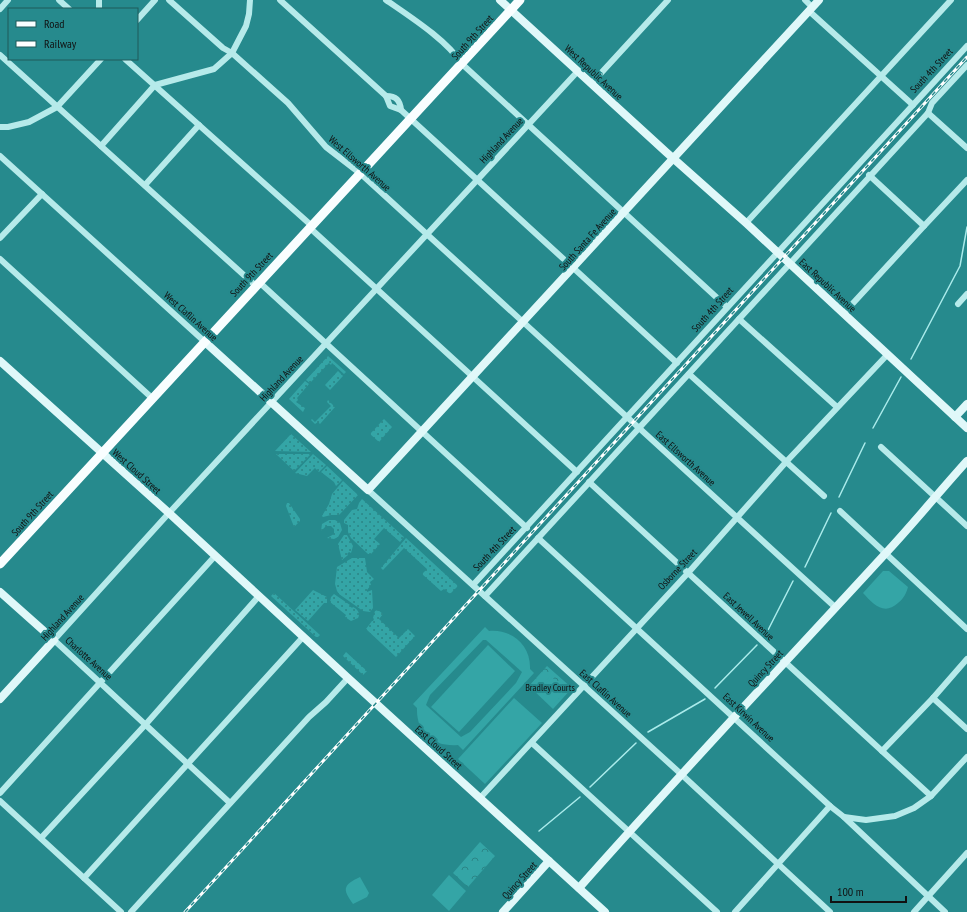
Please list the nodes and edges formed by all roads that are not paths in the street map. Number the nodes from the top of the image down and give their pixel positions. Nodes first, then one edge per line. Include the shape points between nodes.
1 (8, 0) edge
2 (59, 0) edge
3 (155, 0) edge
4 (169, 0) edge
5 (250, 0) edge
6 (280, 0) edge
7 (386, 0) edge
8 (500, 0) edge
9 (520, 0) edge
10 (668, 0) edge
11 (805, 0) edge
12 (819, 0) edge
13 (951, 0) edge
14 (68, 8) edge
15 (0, 9) edge
16 (811, 9) junction
17 (511, 10) junction
18 (138, 19) edge
19 (967, 46) edge
20 (232, 53) junction
21 (0, 55) edge
22 (100, 60) edge
23 (127, 60) edge
24 (462, 64) junction
25 (967, 65) edge
26 (578, 72) junction
27 (881, 76) junction
28 (591, 84) junction
29 (156, 85) junction
30 (386, 96) junction
31 (913, 105) junction
32 (57, 107) junction
33 (401, 110) junction
34 (928, 112) junction
35 (412, 119) junction
36 (199, 125) junction
37 (528, 126) junction
38 (0, 127) edge
39 (101, 146) junction
40 (967, 148) edge
41 (0, 156) edge
42 (674, 159) junction
43 (361, 174) junction
44 (869, 175) junction
45 (478, 180) junction
46 (967, 180) edge
47 (145, 185) junction
48 (42, 194) junction
49 (623, 213) junction
50 (746, 223) junction
51 (924, 226) junction
52 (311, 227) junction
53 (426, 235) junction
54 (0, 238) edge
55 (778, 252) junction
56 (0, 259) edge
57 (790, 263) junction
58 (574, 268) junction
59 (257, 284) junction
60 (377, 288) junction
61 (967, 294) edge
62 (958, 304) dead end
63 (727, 307) junction
64 (844, 313) junction
65 (739, 319) junction
66 (523, 323) junction
67 (205, 342) junction
68 (326, 344) junction
69 (888, 354) junction
70 (0, 361) edge
71 (677, 363) junction
72 (689, 374) junction
73 (472, 377) junction
74 (152, 398) junction
75 (271, 403) junction
76 (967, 404) edge
77 (837, 407) junction
78 (627, 417) junction
79 (955, 417) junction
80 (639, 428) junction
81 (967, 428) edge
82 (422, 431) junction
83 (881, 447) dead end
84 (102, 453) junction
85 (967, 461) edge
86 (786, 462) junction
87 (577, 472) junction
88 (589, 482) junction
89 (368, 490) junction
90 (824, 496) dead end
91 (935, 496) junction
92 (840, 510) dead end
93 (169, 512) junction
94 (737, 518) junction
95 (967, 526) edge
96 (527, 528) junction
97 (538, 538) junction
98 (886, 553) junction
99 (215, 556) junction
100 (0, 564) edge
101 (688, 573) junction
102 (473, 585) junction
103 (1, 595) edge
104 (260, 596) junction
105 (485, 596) junction
106 (835, 607) junction
107 (636, 627) junction
108 (967, 630) edge
109 (303, 637) junction
110 (54, 640) junction
111 (967, 659) edge
112 (784, 662) junction
113 (348, 678) junction
114 (100, 682) junction
115 (584, 685) junction
116 (933, 698) junction
117 (0, 699) edge
118 (734, 717) junction
119 (146, 724) junction
120 (967, 729) edge
121 (532, 743) junction
122 (882, 751) junction
123 (967, 757) edge
124 (188, 764) junction
125 (681, 774) junction
126 (0, 793) edge
127 (931, 796) junction
128 (480, 798) junction
129 (0, 800) edge
130 (230, 803) junction
131 (830, 806) junction
132 (844, 817) junction
133 (629, 832) junction
134 (41, 838) junction
135 (967, 853) edge
136 (549, 861) junction
137 (778, 864) junction
138 (84, 878) junction
139 (579, 888) junction
140 (928, 897) junction
141 (121, 912) edge
142 (131, 912) edge
143 (503, 912) edge
144 (605, 912) edge
145 (717, 912) edge
146 (735, 912) edge
147 (830, 912) edge
148 (914, 912) edge
149 (945, 912) edge

1 - 15 street
2 - 14 street
3 - 18 street
4 - 20 street, West Ellsworth Avenue
5 - 20 street via 246,26
6 - 30 street
7 - 24 street via 432,33
8 - 17 main road, West Republic Avenue
9 - 17 main road, South 9th Street
10 - 28 street
11 - 16 street
12 - 16 main road, South Santa Fe Avenue
13 - 27 street
16 - 27 street
16 - 42 main road, South Santa Fe Avenue
17 - 24 main road, South 9th Street
17 - 26 main road, West Republic Avenue
19 - 31 street, South 4th Street
20 - 29 street via 214,69
20 - 43 street, West Ellsworth Avenue via 288,103 326,147
21 - 32 street
22 - 32 street
23 - 29 street
24 - 35 main road, South 9th Street
24 - 37 street
25 - 34 street via 932,103
26 - 28 main road, West Republic Avenue
26 - 37 street, Highland Avenue
27 - 31 street
27 - 50 street
28 - 42 main road, West Republic Avenue
29 - 36 street
29 - 39 street
30 - 33 street via 390,106
30 - 33 street via 397,99
31 - 55 street, South 4th Street
32 - 38 street via 29,122
32 - 39 street
33 - 35 street
34 - 40 street
34 - 44 street
35 - 43 main road, South 9th Street
35 - 45 street
36 - 47 street
36 - 52 street
37 - 45 street, Highland Avenue
37 - 49 street
39 - 47 street
41 - 48 street, West Claflin Avenue
42 - 49 main road, South Santa Fe Avenue
42 - 50 main road, East Republic Avenue
43 - 52 main road, South 9th Street
43 - 53 street, West Ellsworth Avenue
44 - 51 street
44 - 57 street
45 - 53 street, Highland Avenue
45 - 58 street
46 - 51 street
47 - 59 street
48 - 54 street
48 - 67 street, West Claflin Avenue
49 - 58 main road, South Santa Fe Avenue
49 - 63 street
50 - 55 main road, East Republic Avenue
51 - 64 street
52 - 59 main road, South 9th Street
52 - 60 street
53 - 60 street, Highland Avenue
53 - 66 street, West Ellsworth Avenue
55 - 57 main road, East Republic Avenue
55 - 63 street, South 4th Street
56 - 74 street
57 - 64 main road, East Republic Avenue
57 - 65 street
58 - 66 main road, South Santa Fe Avenue
58 - 71 street
59 - 67 main road, South 9th Street
59 - 68 street
60 - 68 street, Highland Avenue
60 - 73 street
61 - 62 street
63 - 71 street, South 4th Street
64 - 69 main road, East Republic Avenue
65 - 72 street
65 - 77 street
66 - 73 main road, South Santa Fe Avenue
66 - 78 street, East Ellsworth Avenue
67 - 74 main road, South 9th Street
67 - 75 main road, West Claflin Avenue
68 - 75 street, Highland Avenue
68 - 82 street
69 - 77 street, Osborne Street
69 - 79 main road, East Republic Avenue
70 - 84 main road, West Cloud Street
71 - 78 street, South 4th Street
72 - 80 street
72 - 86 street
73 - 82 main road, South Santa Fe Avenue
73 - 87 street
74 - 84 main road, South 9th Street
75 - 89 main road, West Claflin Avenue
75 - 93 street, Highland Avenue
76 - 79 main road
77 - 86 street, Osborne Street
78 - 80 street, East Ellsworth Avenue
78 - 87 street, South 4th Street
79 - 81 main road, East Republic Avenue
80 - 88 street
80 - 94 street, East Ellsworth Avenue
82 - 89 main road, South Santa Fe Avenue
82 - 96 street
83 - 91 street
84 - 93 main road, West Cloud Street
84 - 100 main road, South 9th Street
85 - 91 main road, Quincy Street
86 - 90 street
86 - 94 street, Osborne Street
87 - 96 street, South 4th Street
88 - 97 street
88 - 101 street, East Jewell Avenue
89 - 102 street, East Claflin Avenue
91 - 95 street
91 - 98 main road, Quincy Street
92 - 98 street
93 - 99 main road, West Cloud Street
93 - 110 street, Highland Avenue
94 - 101 street, Osborne Street
94 - 106 street, East Ellsworth Avenue
96 - 102 street, South 4th Street
97 - 105 street
97 - 107 street, East Kirwin Avenue
98 - 106 main road, Quincy Street
98 - 108 street
99 - 104 main road, West Cloud Street
99 - 114 street
101 - 107 street, Osborne Street
101 - 112 street, East Jewell Avenue
102 - 105 street, East Claflin Avenue
103 - 110 main road, Charlotte Avenue
104 - 109 main road, East Cloud Street
104 - 119 street
105 - 115 street, East Claflin Avenue
106 - 112 main road, Quincy Street
107 - 115 street, Osborne Street
107 - 118 street, East Kirwin Avenue
109 - 113 main road, East Cloud Street
109 - 124 street
110 - 114 street, Charlotte Avenue
110 - 117 main road, Highland Avenue
111 - 116 street
112 - 118 main road, Quincy Street
112 - 122 street, East Jewell Avenue
113 - 128 main road, East Cloud Street
113 - 130 street
114 - 119 street, Charlotte Avenue
114 - 126 street
115 - 121 street, Osborne Street
115 - 125 street, East Claflin Avenue
116 - 120 street
116 - 122 street
118 - 125 main road, Quincy Street
118 - 131 street, East Kirwin Avenue
119 - 124 street, Charlotte Avenue
119 - 134 street
121 - 128 street, Osborne Street
121 - 133 street
122 - 127 street, East Jewell Avenue
123 - 127 street
124 - 130 street, Charlotte Avenue
124 - 138 street
125 - 133 main road, Quincy Street
125 - 137 street, East Claflin Avenue
127 - 132 street via 914,808 895,816 866,820
128 - 136 main road, East Cloud Street
129 - 134 street
130 - 142 street
131 - 132 street, East Kirwin Avenue
131 - 137 street
132 - 140 street, East Kirwin Avenue
133 - 139 main road, Quincy Street
133 - 145 street
134 - 138 street
135 - 140 street
136 - 139 main road, East Cloud Street
136 - 143 main road, Quincy Street
137 - 146 street
137 - 147 street, East Claflin Avenue
138 - 141 street
139 - 144 main road, East Cloud Street
140 - 148 street
140 - 149 street, East Kirwin Avenue

